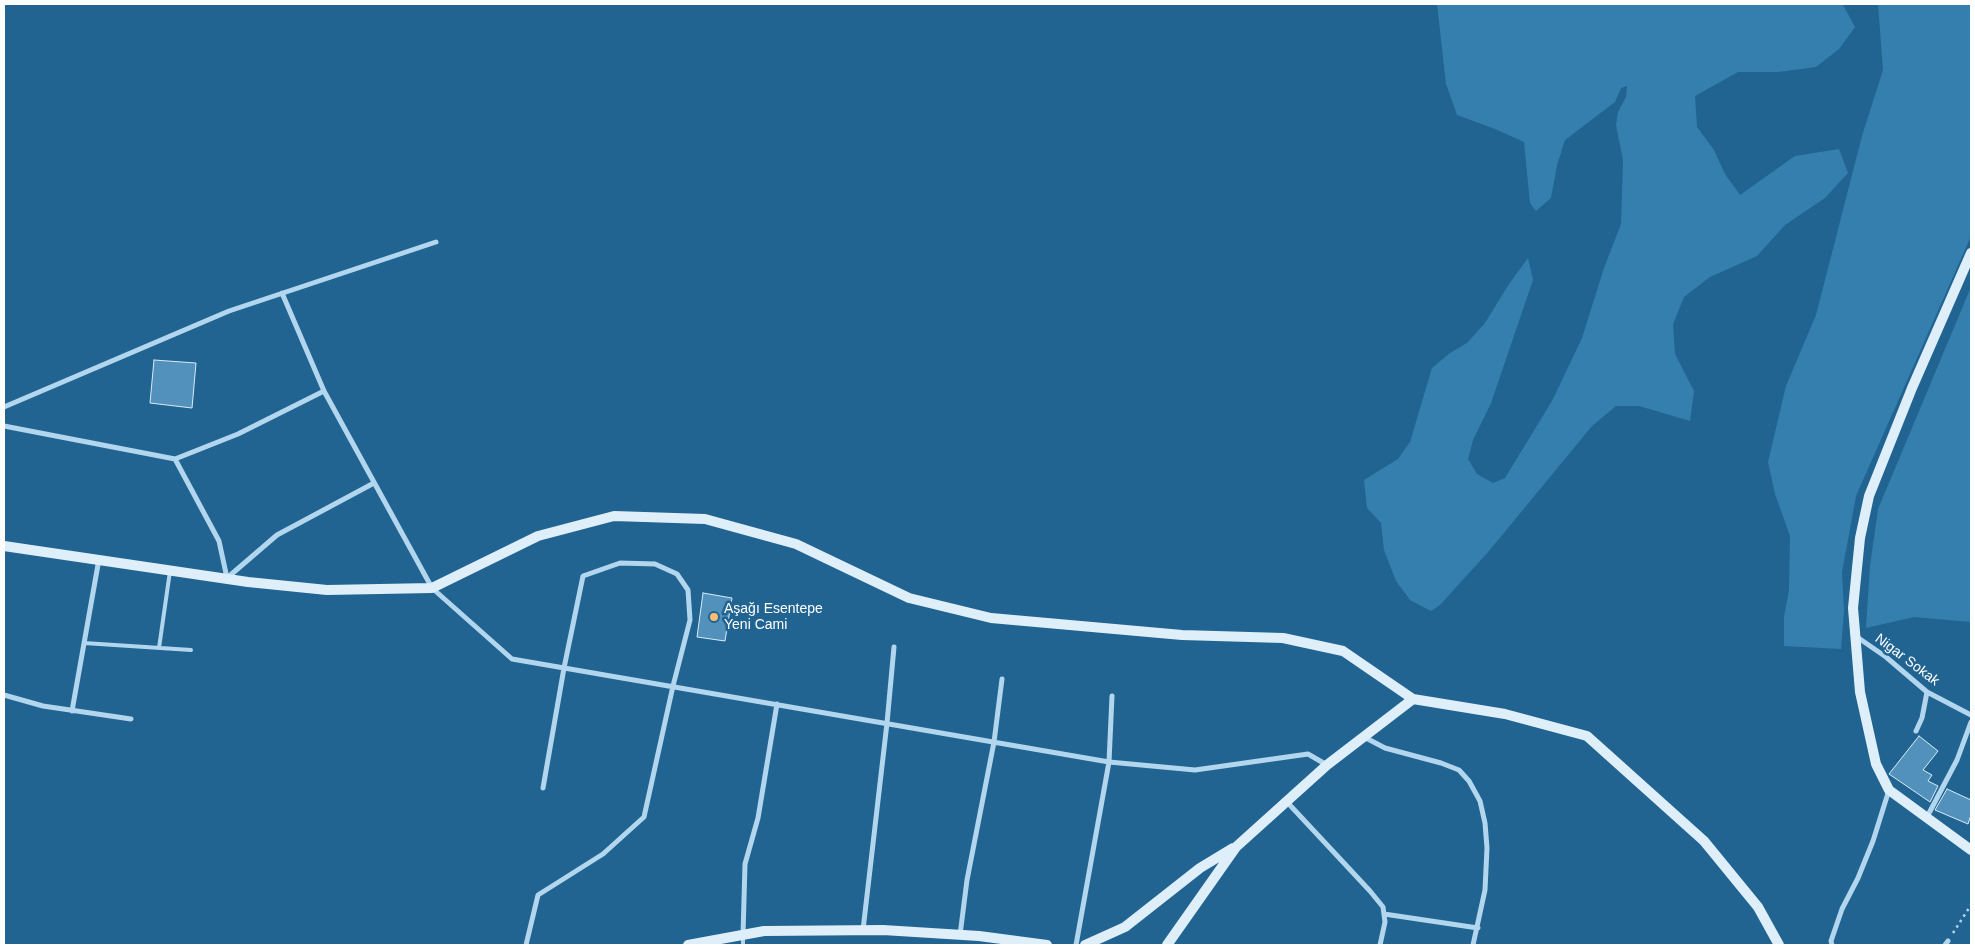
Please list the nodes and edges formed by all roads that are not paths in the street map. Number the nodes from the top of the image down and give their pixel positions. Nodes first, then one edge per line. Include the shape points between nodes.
1 (436, 242) dead end
2 (1971, 253) edge
3 (282, 293) junction
4 (324, 391) junction
5 (4, 407) edge
6 (4, 426) edge
7 (175, 459) junction
8 (374, 483) junction
9 (4, 546) edge
10 (99, 559) junction
11 (170, 570) junction
12 (227, 578) junction
13 (432, 588) junction
14 (1856, 636) junction
15 (84, 643) junction
16 (159, 648) junction
17 (894, 648) dead end
18 (192, 650) dead end
19 (564, 668) junction
20 (1002, 679) dead end
21 (673, 686) junction
22 (1927, 692) junction
23 (4, 695) edge
24 (1112, 696) dead end
25 (1414, 699) junction
26 (777, 704) junction
27 (72, 711) junction
28 (1971, 715) edge
29 (131, 719) dead end
30 (1971, 722) edge
31 (887, 724) junction
32 (1916, 731) dead end
33 (1364, 736) junction
34 (994, 742) junction
35 (1109, 762) junction
36 (1327, 766) junction
37 (543, 788) dead end
38 (1889, 790) junction
39 (1286, 802) junction
40 (1926, 817) junction
41 (1236, 846) junction
42 (1971, 850) edge
43 (1384, 914) junction
44 (1478, 928) junction
45 (863, 930) junction
46 (960, 935) junction
47 (743, 940) edge
48 (526, 945) edge
49 (688, 945) edge
50 (1047, 945) edge
51 (1076, 945) edge
52 (1084, 945) edge
53 (1167, 945) edge
54 (1380, 945) edge
55 (1473, 945) edge
56 (1779, 945) edge
57 (1832, 945) edge

1 - 3 street
2 - 14 main road via 1869,496 1854,581
3 - 4 street
3 - 5 street via 229,311
4 - 7 street via 238,434
4 - 8 street
6 - 7 street
7 - 12 street via 219,541
8 - 12 street via 277,535
8 - 13 street
9 - 10 main road
10 - 11 main road
10 - 15 street
11 - 12 main road
11 - 16 lane
12 - 13 main road via 327,590
13 - 19 street via 512,659
13 - 25 main road via 538,536 614,516 705,519 796,544 909,598 991,618 1182,635 1283,638 1342,651
14 - 22 street, Nigar Sokak
14 - 38 main road via 1860,692 1876,764
15 - 16 lane
15 - 27 street
16 - 18 lane
17 - 31 street
19 - 21 street
19 - 21 street via 583,576 620,563 655,564 677,574 688,590 690,620
19 - 37 street
20 - 34 street
21 - 26 street
21 - 48 street via 644,817 603,854 538,895
22 - 28 street, Nigar Sokak
22 - 32 street
23 - 27 street
24 - 35 street
25 - 33 main road
25 - 56 main road via 1505,714 1587,736 1704,841 1758,907
26 - 31 street
26 - 47 street via 758,818 745,864
27 - 29 street
30 - 40 street via 1957,760
31 - 34 street
31 - 45 street
33 - 36 main road
33 - 44 street via 1386,748 1459,770 1469,781 1480,801 1487,848 1486,890
34 - 35 street
34 - 46 street via 967,880
35 - 36 street via 1195,770 1308,754
35 - 51 street
36 - 39 main road
38 - 40 main road
38 - 57 street via 1873,841 1842,909
39 - 41 main road
39 - 43 street via 1370,891 1383,907
40 - 42 main road
41 - 52 main road via 1200,868 1125,927
41 - 53 main road
43 - 44 street
43 - 54 street
44 - 55 street
45 - 46 main road
45 - 47 main road via 764,930
46 - 50 main road
47 - 49 main road

